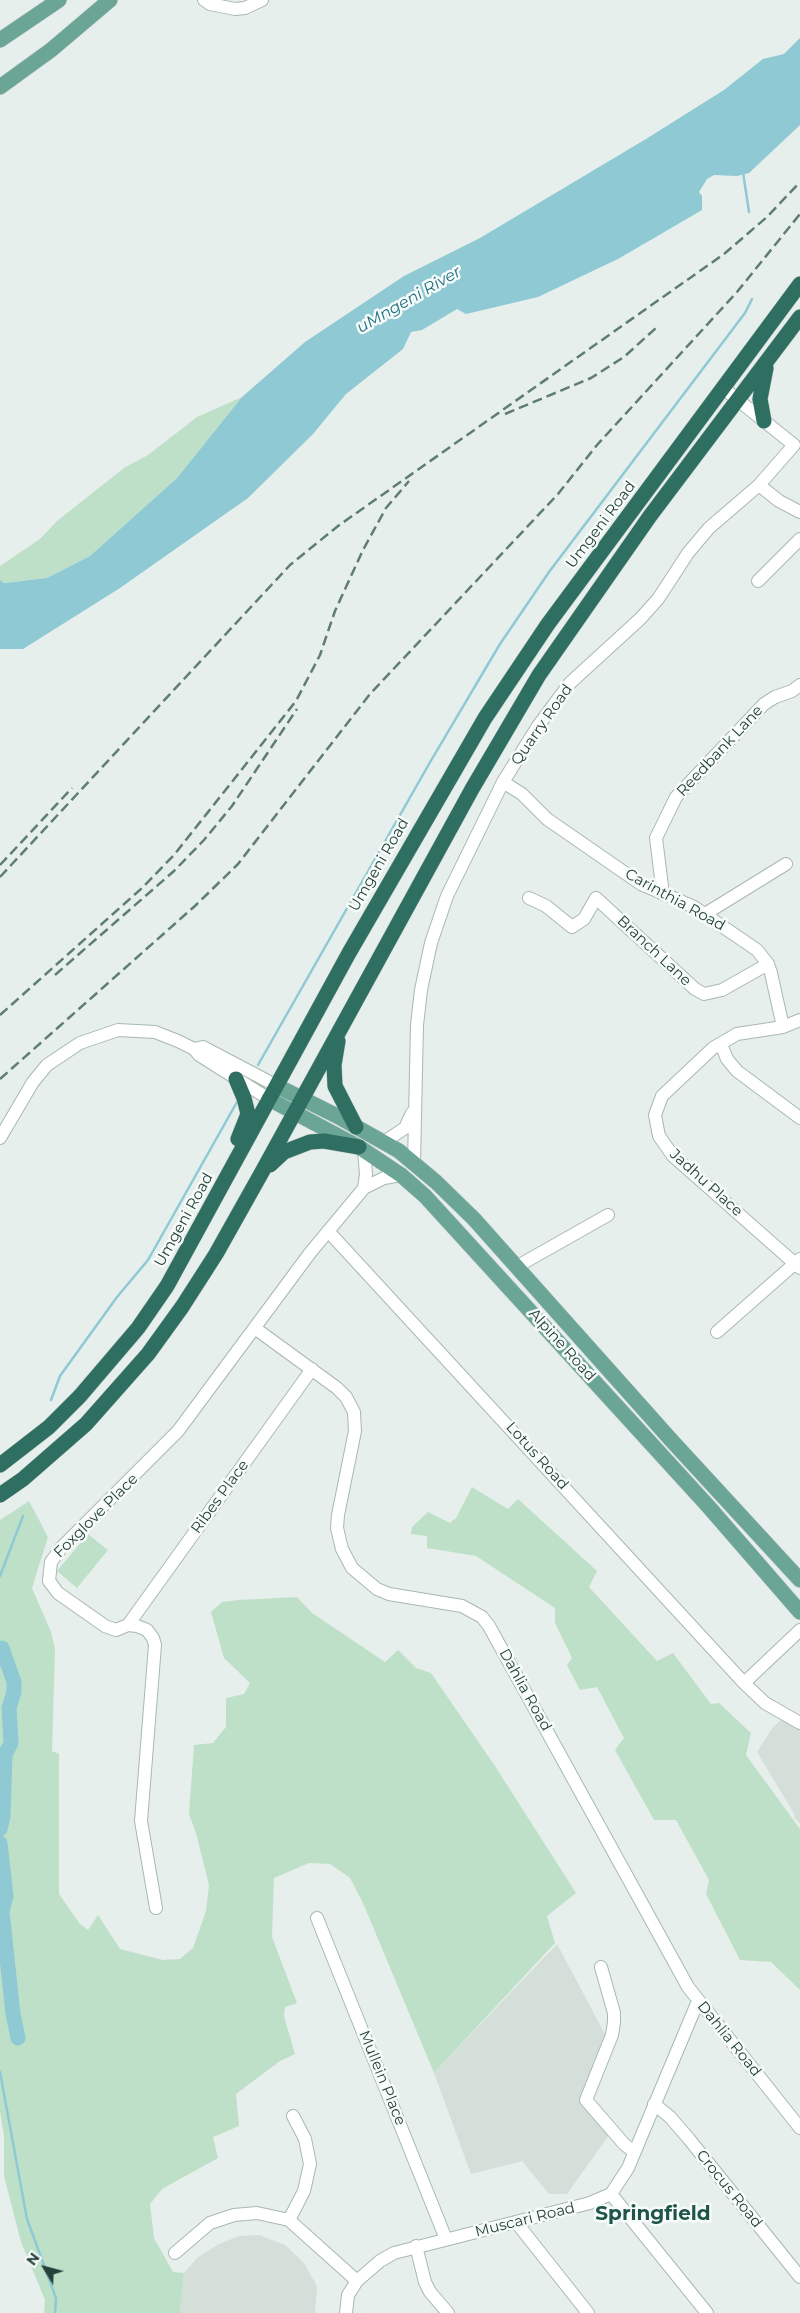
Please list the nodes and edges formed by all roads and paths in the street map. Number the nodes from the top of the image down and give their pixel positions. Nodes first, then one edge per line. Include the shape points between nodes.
1 (60, 0) edge
2 (110, 0) edge
3 (204, 0) edge
4 (262, 0) edge
5 (0, 40) edge
6 (0, 87) edge
7 (800, 284) edge
8 (800, 317) edge
9 (768, 362) junction
10 (723, 388) junction
11 (738, 400) junction
12 (764, 421) junction
13 (797, 441) edge
14 (759, 485) junction
15 (800, 512) edge
16 (800, 539) edge
17 (758, 582) dead end
18 (800, 685) edge
19 (504, 782) junction
20 (786, 864) dead end
21 (663, 894) junction
22 (529, 898) dead end
23 (705, 914) junction
24 (768, 964) junction
25 (800, 1020) edge
26 (783, 1026) junction
27 (340, 1029) junction
28 (721, 1044) junction
29 (194, 1048) junction
30 (236, 1079) junction
31 (273, 1093) junction
32 (302, 1098) junction
33 (414, 1106) junction
34 (295, 1113) junction
35 (800, 1118) edge
36 (356, 1127) junction
37 (0, 1138) edge
38 (384, 1142) junction
39 (362, 1149) junction
40 (414, 1162) junction
41 (262, 1172) junction
42 (401, 1175) junction
43 (364, 1188) junction
44 (608, 1214) dead end
45 (328, 1231) junction
46 (181, 1263) junction
47 (798, 1263) edge
48 (516, 1267) junction
49 (256, 1329) junction
50 (717, 1332) dead end
51 (312, 1369) junction
52 (672, 1441) junction
53 (0, 1465) edge
54 (677, 1474) junction
55 (0, 1494) edge
56 (800, 1580) edge
57 (800, 1612) edge
58 (128, 1625) junction
59 (800, 1630) edge
60 (744, 1683) junction
61 (800, 1723) edge
62 (156, 1908) dead end
63 (317, 1918) dead end
64 (601, 1967) dead end
65 (698, 2001) junction
66 (654, 2104) junction
67 (293, 2116) dead end
68 (800, 2128) edge
69 (634, 2152) junction
70 (611, 2194) junction
71 (289, 2220) junction
72 (516, 2222) junction
73 (446, 2239) junction
74 (416, 2246) junction
75 (175, 2253) dead end
76 (800, 2277) edge
77 (357, 2281) junction
78 (346, 2313) edge
79 (448, 2313) edge
80 (588, 2313) edge
81 (707, 2313) edge

1 - 5 main road
2 - 6 main road via 51,50
3 - 4 street via 235,9
7 - 10 highway, Umgeni Road
8 - 9 highway
9 - 11 highway
9 - 12 highway via 760,400
10 - 11 street, Quarry Road
10 - 31 highway, Umgeni Road via 548,624 485,718 349,953
11 - 12 street, Quarry Road
11 - 27 highway via 650,516 539,675 472,789
12 - 13 street, Quarry Road
13 - 14 street, Quarry Road
14 - 15 street
14 - 19 street, Quarry Road via 709,528 650,609 570,683 538,726
16 - 17 street
18 - 21 street, Reedbank Lane via 764,704 676,797 656,838
19 - 21 street, Carinthia Road via 522,794 547,819 628,876
19 - 33 street, Quarry Road via 447,896 431,943 419,1009
20 - 23 street
21 - 23 street, Carinthia Road
22 - 24 street, Branch Lane via 546,906 572,927 584,919 596,898 704,994 722,990
23 - 24 street, Carinthia Road via 748,942
24 - 26 street, Carinthia Road
25 - 26 street, Jadhu Place
26 - 28 street, Jadhu Place via 737,1034
27 - 32 highway
27 - 36 highway via 334,1065 335,1086
28 - 35 street via 727,1059 738,1071
28 - 47 street, Jadhu Place via 707,1052 662,1096 655,1115 659,1136 680,1164
29 - 30 street via 199,1055
29 - 31 street via 203,1047
29 - 37 street via 155,1032 132,1029 107,1033 80,1043 41,1072
30 - 31 street
30 - 46 highway via 247,1107 246,1123
31 - 32 main road, Alpine Road
31 - 34 main road, Alpine Road
31 - 46 highway, Umgeni Road
32 - 34 highway
32 - 36 main road, Alpine Road
33 - 38 street, Quarry Road via 409,1123
33 - 40 street, Quarry Road
34 - 39 main road, Alpine Road
34 - 41 highway
36 - 38 main road, Alpine Road
38 - 40 main road, Alpine Road
39 - 41 highway via 324,1141 310,1142 284,1152
39 - 42 main road, Alpine Road
39 - 43 street via 366,1174
40 - 48 main road, Alpine Road via 474,1219
41 - 55 highway via 216,1254 148,1354 86,1424 23,1479
42 - 43 street, Foxglove Place via 384,1178
42 - 54 main road, Alpine Road via 454,1227
43 - 45 street, Foxglove Place
44 - 48 street
45 - 49 street, Foxglove Place
45 - 60 street, Lotus Road
46 - 53 highway, Umgeni Road via 138,1328 104,1370 49,1427
47 - 50 street
48 - 52 main road, Alpine Road
49 - 51 street, Dahlia Road
49 - 58 street, Foxglove Place via 174,1437 61,1548 51,1562 49,1582 58,1593 111,1629
51 - 58 street, Ribes Place
51 - 65 street, Dahlia Road via 342,1392 354,1412 356,1431 338,1515 339,1538 346,1558 360,1577 377,1590 462,1606 489,1626
52 - 54 main road via 665,1449
52 - 56 main road, Alpine Road
54 - 57 main road, Alpine Road
58 - 62 street, Foxglove Place via 147,1630 155,1645 141,1812
59 - 60 street
60 - 61 street, Lotus Road via 765,1703
63 - 73 street, Mullein Place
64 - 69 street via 614,2022 586,2100
65 - 66 street
65 - 68 street, Dahlia Road
66 - 69 street
66 - 76 street, Crocus Road via 689,2139
67 - 71 street via 305,2139 310,2164 304,2191
69 - 70 street
70 - 72 street, Muscari Road via 590,2204
70 - 81 street
71 - 75 street via 257,2213 222,2218 210,2222
71 - 77 street
72 - 73 street, Muscari Road
72 - 80 street
73 - 74 street, Muscari Road
74 - 77 street, Muscari Road via 389,2256
74 - 79 street via 425,2282
77 - 78 street via 348,2295

